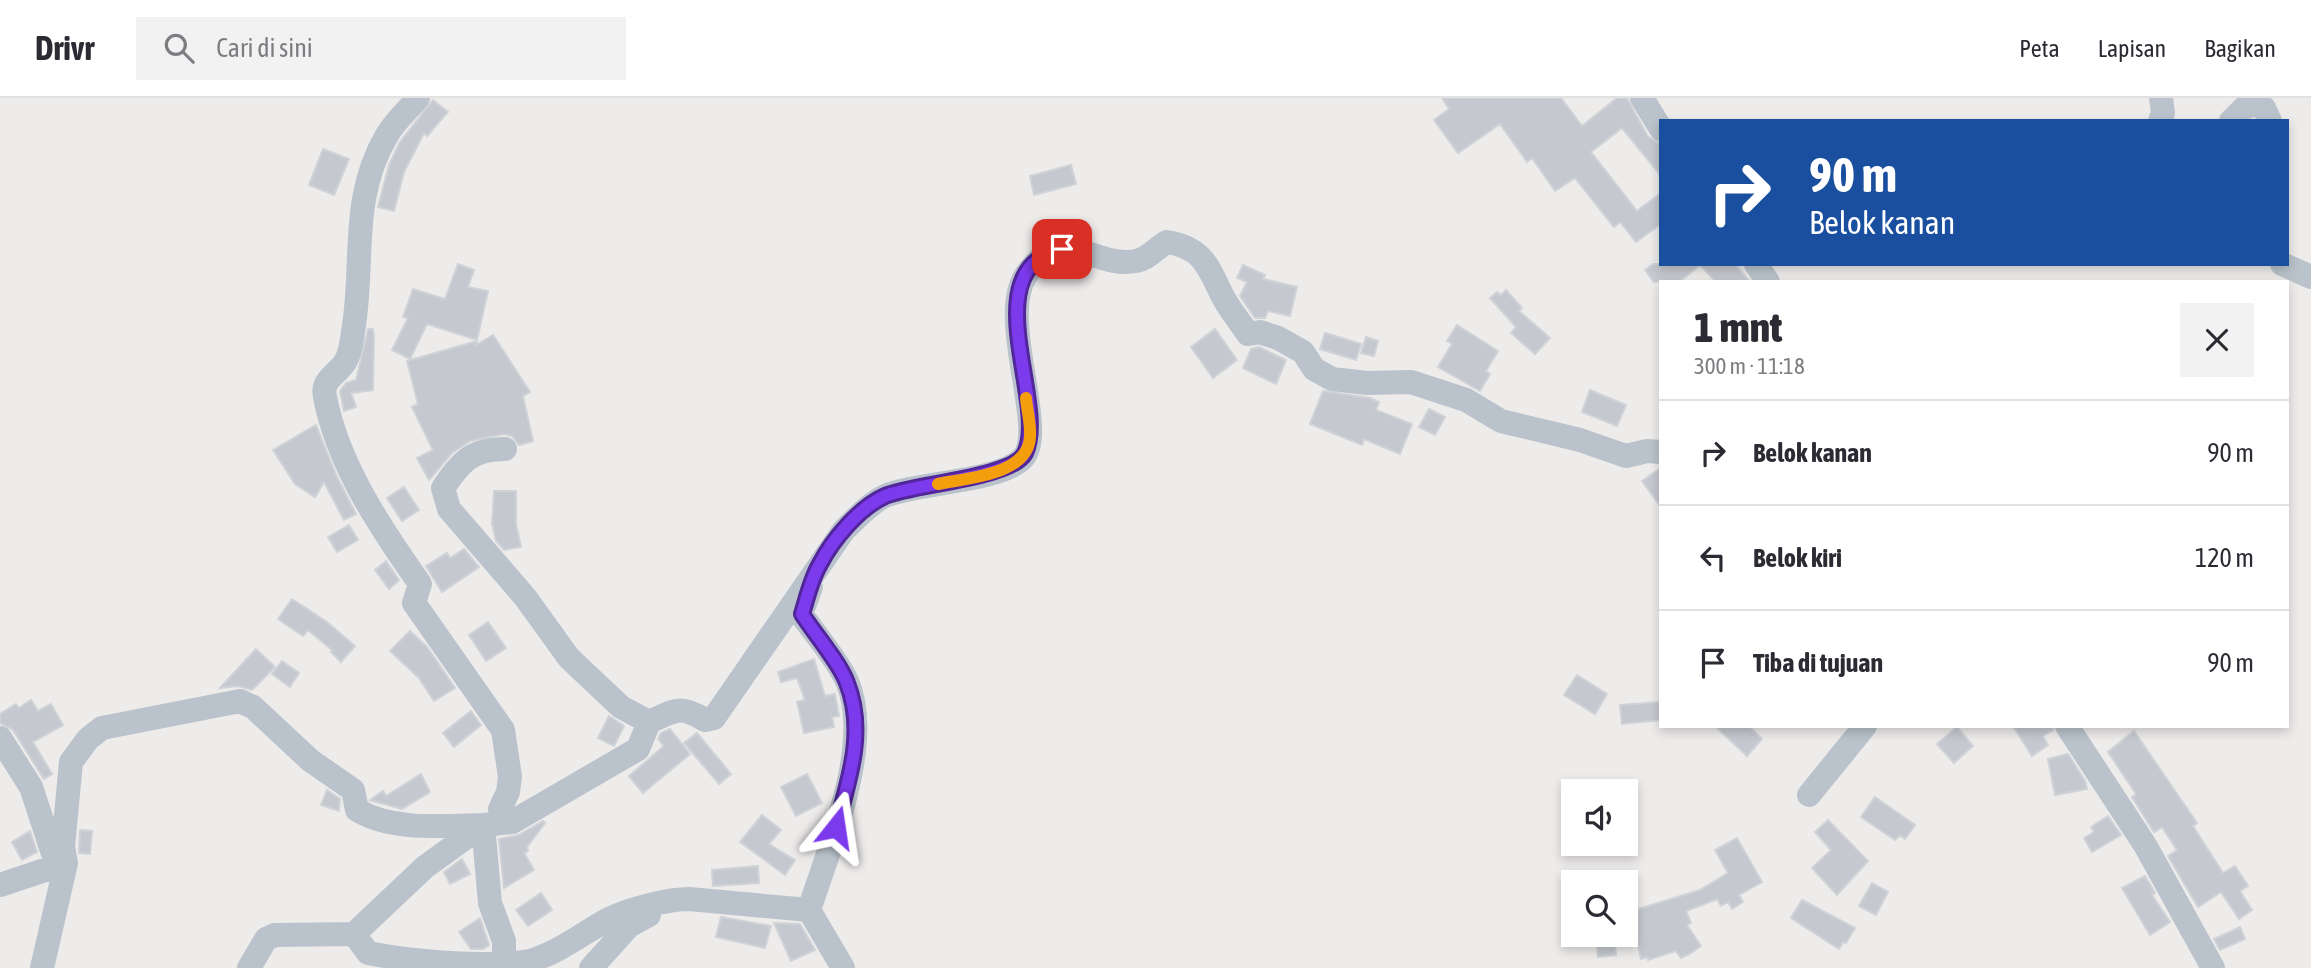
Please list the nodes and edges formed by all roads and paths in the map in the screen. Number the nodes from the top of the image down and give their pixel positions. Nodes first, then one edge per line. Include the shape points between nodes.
1 (418, 98) edge
2 (1642, 98) edge
3 (2161, 98) edge
4 (2161, 119) edge
5 (2233, 119) edge
6 (2269, 119) edge
7 (1659, 126) edge
8 (2286, 266) edge
9 (2311, 277) edge
10 (505, 449) dead end
11 (1659, 452) edge
12 (819, 565) junction
13 (649, 722) junction
14 (1863, 728) edge
15 (2068, 728) edge
16 (0, 738) edge
17 (1809, 795) dead end
18 (512, 822) junction
19 (483, 825) junction
20 (61, 864) junction
21 (0, 885) edge
22 (677, 899) junction
23 (808, 910) junction
24 (354, 934) junction
25 (504, 965) junction
26 (42, 968) edge
27 (250, 968) edge
28 (591, 968) edge
29 (843, 968) edge
30 (2213, 968) edge

1 - 18 street via 387,134 362,195 354,331 345,362 327,379 324,394 333,436 350,472 420,584 414,603 503,730 510,777 500,809
2 - 7 street
3 - 4 street
5 - 6 street via 2255,104 2264,108
8 - 9 street
10 - 13 street via 485,449 466,459 443,488 449,509 525,597 569,658 621,707
11 - 12 street via 1626,456 1501,421 1466,400 1411,382 1332,379 1314,369 1303,352 1278,338 1260,332 1248,334 1210,268 1188,246 1167,242 1148,257 1125,261 1062,249 1041,257 1023,279 1018,300 1031,438 1024,457 993,472 884,497 844,530
12 - 13 street via 714,718 705,720 680,708
12 - 23 street via 802,614 847,681 854,712 855,757
13 - 18 street via 638,749
14 - 17 street
15 - 30 street via 2146,845
16 - 20 street via 31,787
18 - 19 street
19 - 20 street via 374,820 357,810 353,790 311,761 253,707 240,701 226,702 102,728 88,739 71,762
19 - 24 street via 425,867
19 - 25 street via 490,903 504,941
20 - 21 street
20 - 26 street
22 - 23 street
22 - 25 street via 612,918 574,942 530,961
22 - 28 street via 629,926
23 - 29 street
24 - 25 street via 369,953 420,963
24 - 27 street via 275,935 266,939

